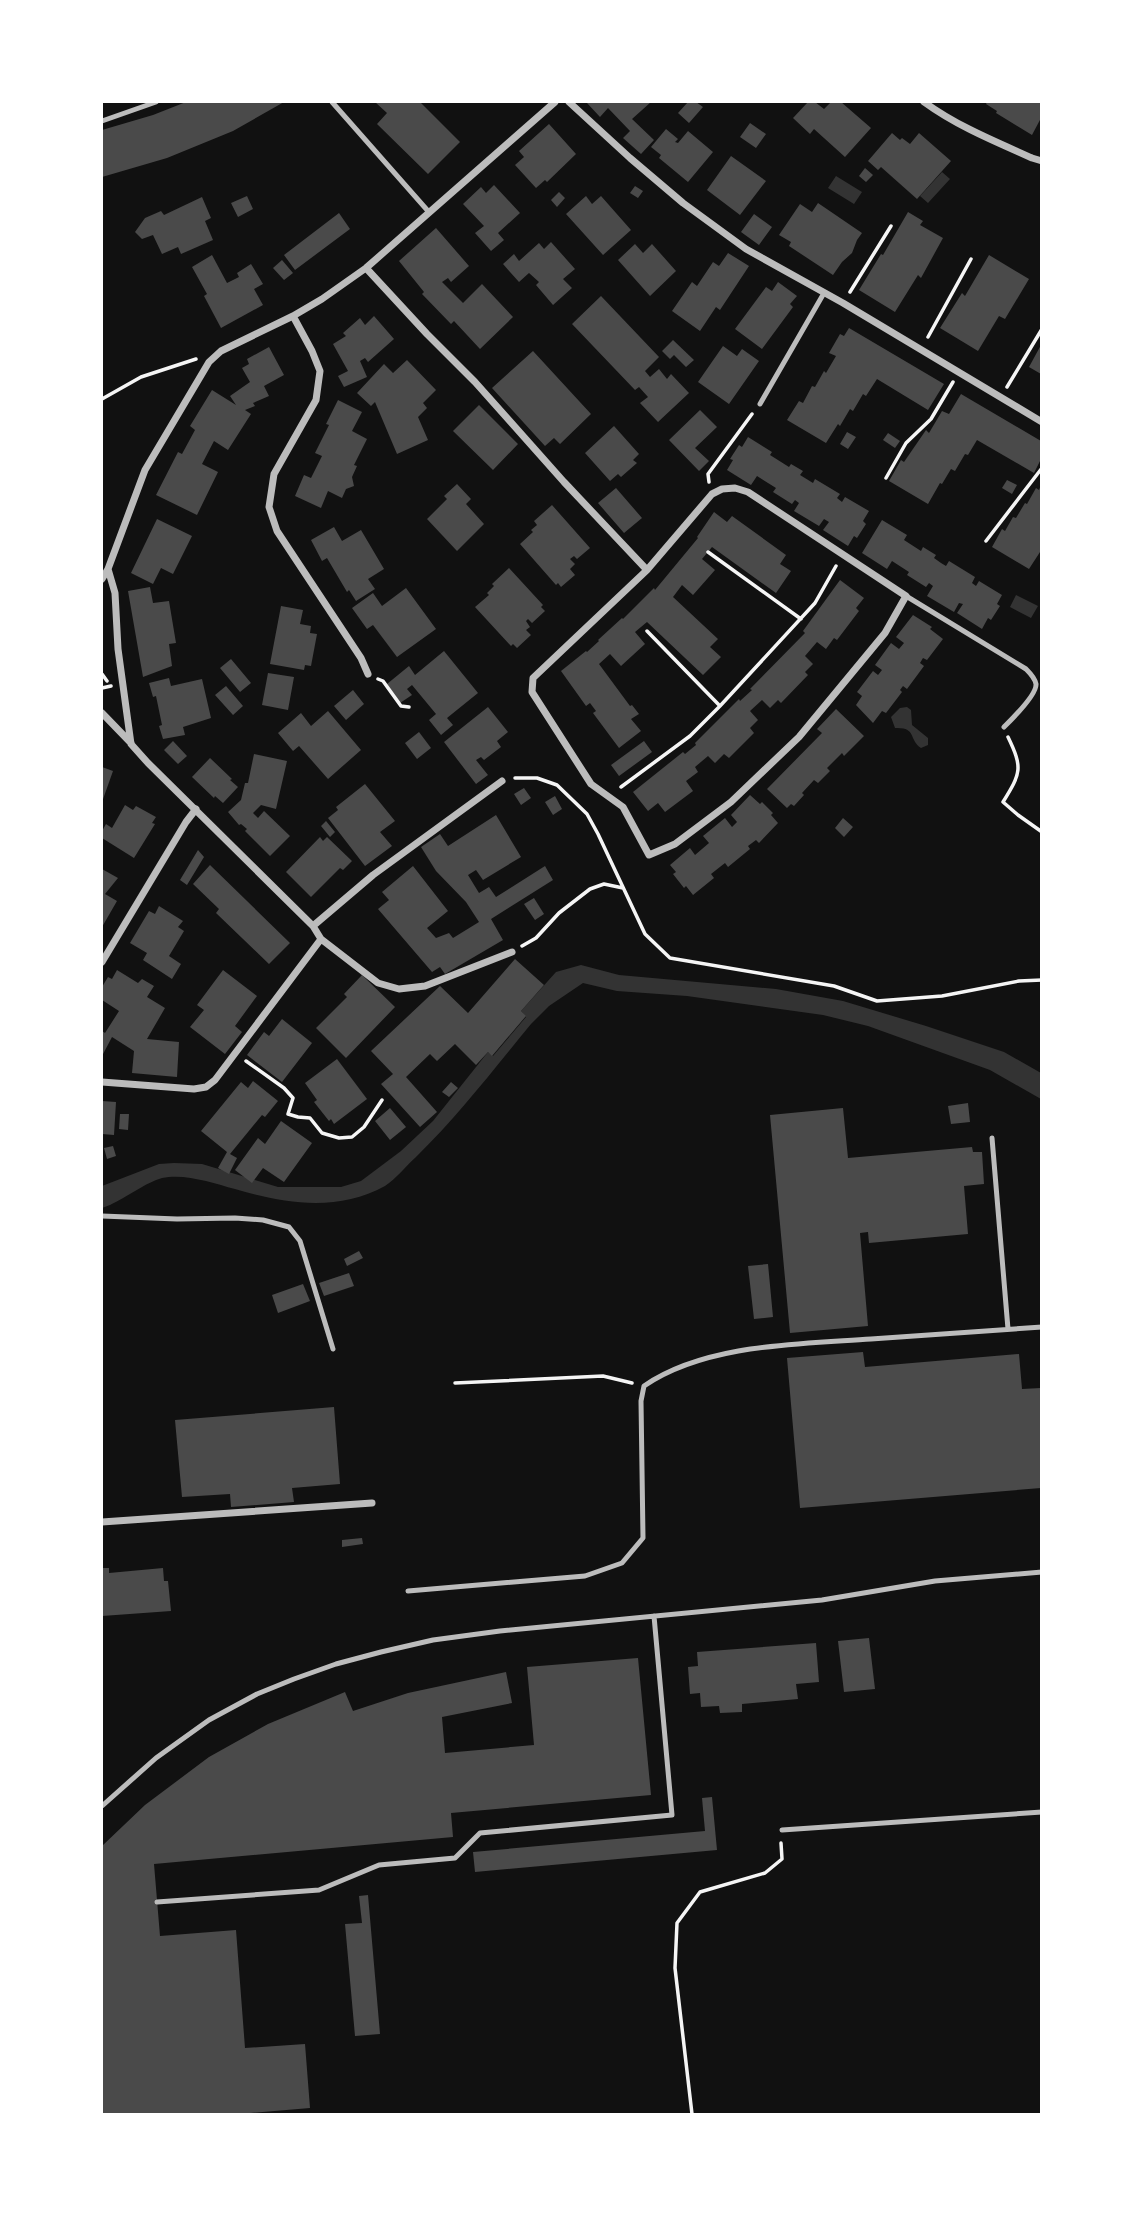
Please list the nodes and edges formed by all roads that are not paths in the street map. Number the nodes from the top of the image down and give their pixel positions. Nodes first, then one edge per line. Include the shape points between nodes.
1 (156, 102) edge
2 (332, 102) edge
3 (555, 102) edge
4 (569, 102) edge
5 (924, 102) edge
6 (102, 121) edge
7 (1041, 160) edge
8 (428, 211) junction
9 (366, 268) junction
10 (824, 293) junction
11 (293, 316) junction
12 (760, 404) road end
13 (1041, 422) edge
14 (108, 569) junction
15 (647, 570) junction
16 (102, 579) edge
17 (906, 596) junction
18 (368, 674) road end
19 (102, 713) edge
20 (1004, 727) road end
21 (131, 744) junction
22 (502, 781) road end
23 (196, 809) junction
24 (313, 926) junction
25 (321, 939) junction
26 (512, 952) road end
27 (102, 962) edge
28 (102, 1082) edge
29 (992, 1138) dead end
30 (102, 1216) edge
31 (1041, 1327) edge
32 (1008, 1329) junction
33 (333, 1349) dead end
34 (372, 1503) dead end
35 (102, 1522) edge
36 (1041, 1572) edge
37 (408, 1591) dead end
38 (654, 1616) junction
39 (102, 1806) edge
40 (1041, 1812) edge
41 (782, 1830) road end
42 (157, 1902) dead end

1 - 6 lane
2 - 8 lane
3 - 8 street
4 - 10 street via 730,239
5 - 7 street via 977,134
8 - 9 street
9 - 11 street
9 - 15 street
10 - 12 lane
10 - 13 street
11 - 14 street via 221,351 209,362 145,470
11 - 18 street via 320,371 316,400 274,474 269,507 277,531
14 - 16 street
14 - 21 street via 116,593 118,649
15 - 17 street via 712,495 735,488 748,492
15 - 17 street via 533,678 532,692 591,784 623,807 649,856 675,844 731,802 799,737 885,633
17 - 20 lane via 1033,676 1034,693
19 - 21 street
21 - 23 street
22 - 24 street via 373,875
23 - 24 street
23 - 27 street
24 - 25 street
25 - 26 street via 378,984 399,989 425,986
25 - 28 street via 206,1087
29 - 32 lane
30 - 33 lane via 235,1218 289,1227 300,1241
31 - 32 lane
32 - 37 lane via 774,1346 699,1360 657,1377 644,1386 641,1401 643,1538 622,1563 585,1576
34 - 35 street
36 - 38 lane via 935,1580 822,1600
38 - 39 lane via 433,1640 336,1664 257,1694 209,1720 156,1758
38 - 42 lane via 672,1815 480,1833 455,1858 379,1865 319,1890
40 - 41 lane

